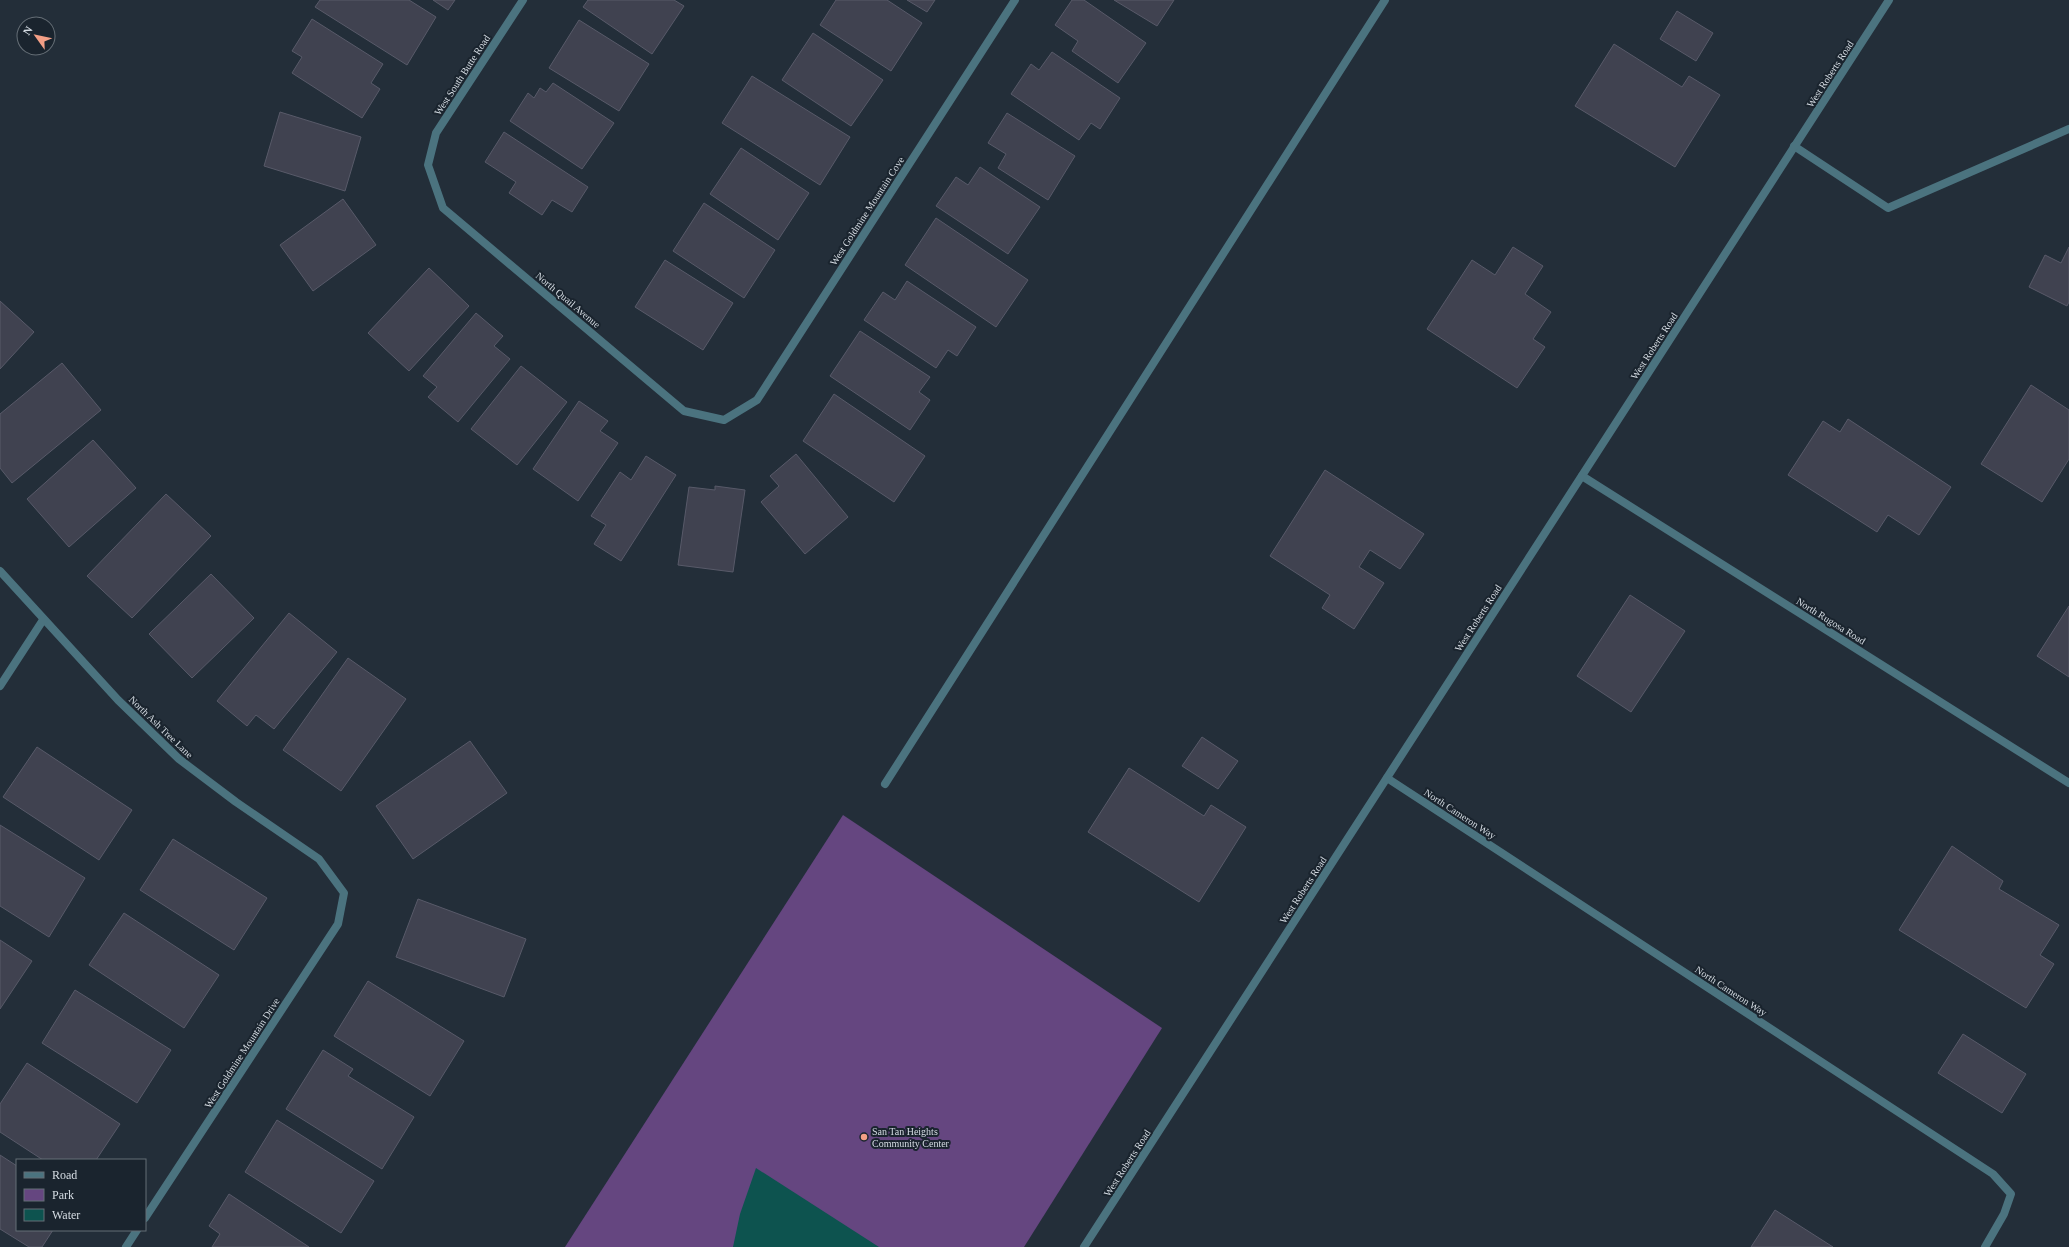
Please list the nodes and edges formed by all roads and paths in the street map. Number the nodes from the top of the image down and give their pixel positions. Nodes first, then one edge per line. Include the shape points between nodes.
1 (523, 0) edge
2 (1014, 0) edge
3 (1385, 0) edge
4 (1889, 0) edge
5 (2069, 130) edge
6 (1794, 146) junction
7 (428, 165) joint
8 (724, 420) joint
9 (1582, 476) junction
10 (0, 571) edge
11 (43, 620) junction
12 (0, 686) edge
13 (1387, 778) junction
14 (2069, 783) edge
15 (885, 784) dead end
16 (344, 893) joint
17 (146, 1216) edge
18 (136, 1231) edge
19 (126, 1247) edge
20 (1084, 1247) edge
21 (1985, 1247) edge

1 - 7 street, West South Butte Road via 436,133
2 - 8 street, West Goldmine Mountain Cove via 757,400
3 - 15 street
4 - 6 street, West Roberts Road
5 - 6 street via 1888,208
6 - 9 street, West Roberts Road
7 - 8 street, North Quail Avenue via 443,208 684,411
9 - 13 street, West Roberts Road
9 - 14 street, North Rugosa Road
10 - 11 street, North Ash Tree Lane
11 - 12 street
11 - 16 street, North Ash Tree Lane via 178,759 319,859
13 - 20 street, West Roberts Road
13 - 21 street, North Cameron Way via 1993,1174 2011,1194 2004,1214
16 - 17 street, West Goldmine Mountain Drive via 338,924
18 - 19 street

